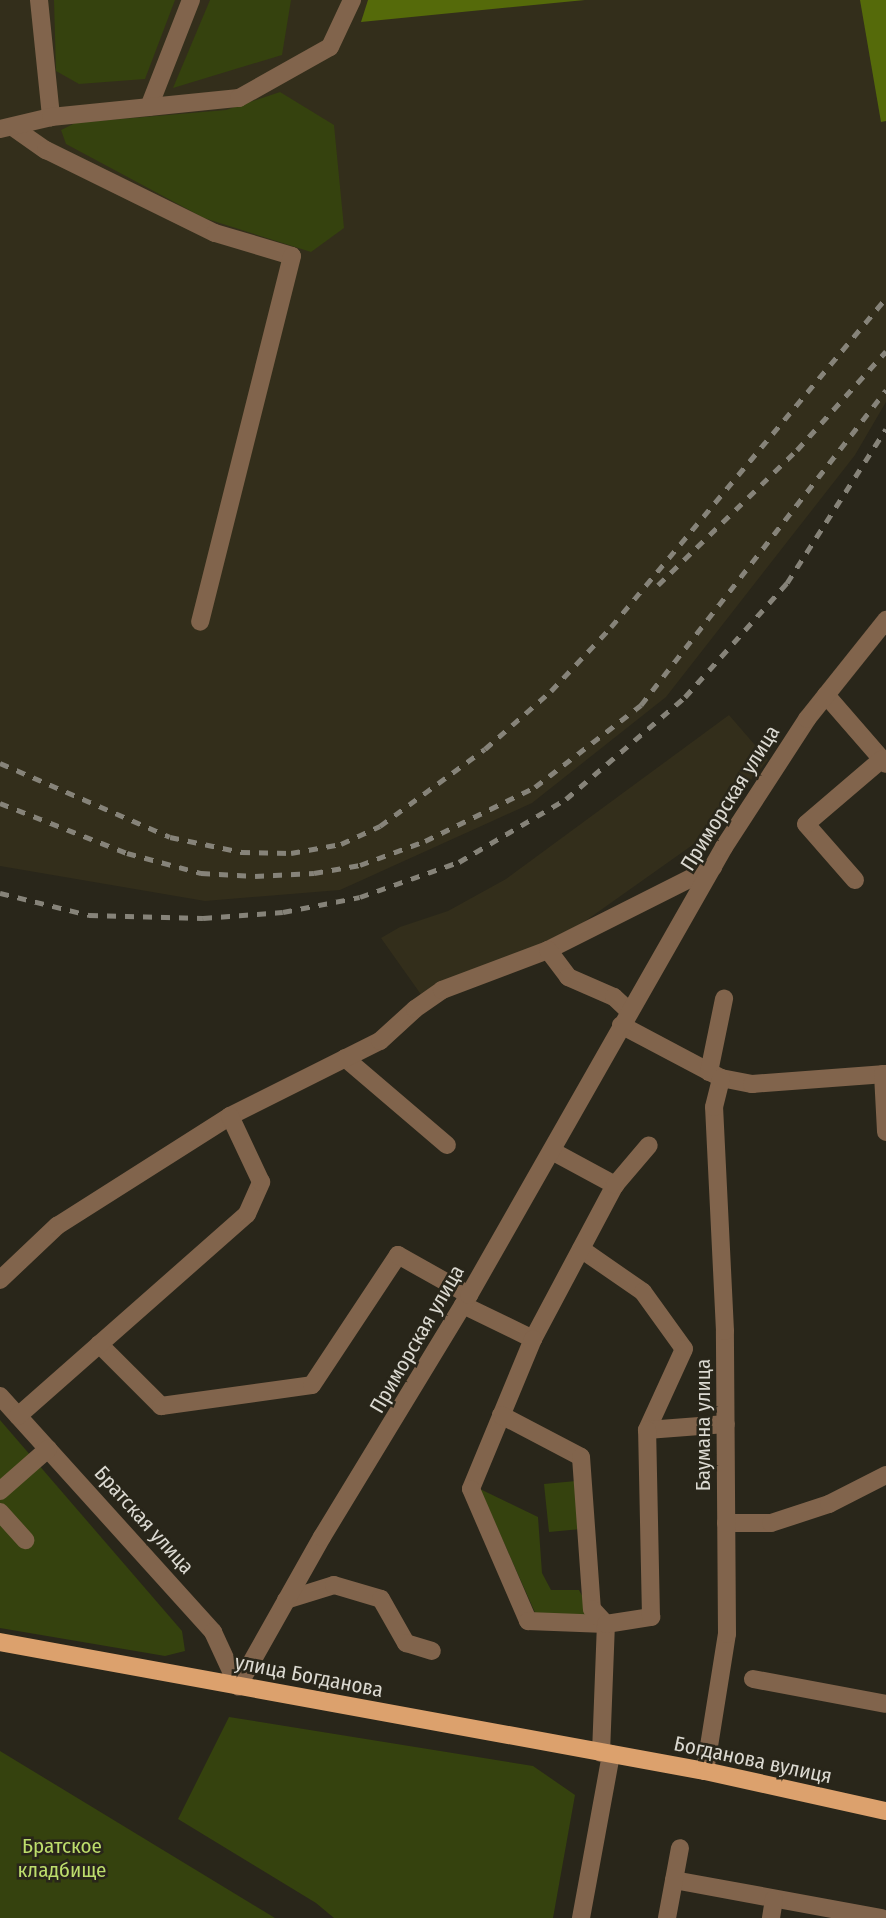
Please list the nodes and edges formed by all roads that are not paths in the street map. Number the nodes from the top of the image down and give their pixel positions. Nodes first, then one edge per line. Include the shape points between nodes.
1 (39, 0) edge
2 (191, 0) edge
3 (352, 0) edge
4 (149, 107) junction
5 (51, 117) junction
6 (7, 129) edge
7 (886, 620) edge
8 (200, 622) dead end
9 (826, 695) junction
10 (884, 762) edge
11 (713, 867) junction
12 (855, 880) dead end
13 (548, 950) junction
14 (724, 999) dead end
15 (625, 1018) junction
16 (345, 1058) junction
17 (884, 1074) edge
18 (715, 1075) junction
19 (230, 1116) junction
20 (886, 1132) edge
21 (447, 1145) dead end
22 (649, 1145) dead end
23 (552, 1151) junction
24 (615, 1185) junction
25 (581, 1249) junction
26 (0, 1280) edge
27 (466, 1300) junction
28 (533, 1339) junction
29 (99, 1345) junction
30 (0, 1396) edge
31 (501, 1415) junction
32 (18, 1416) junction
33 (726, 1424) junction
34 (648, 1430) junction
35 (48, 1450) junction
36 (886, 1475) edge
37 (0, 1491) edge
38 (0, 1512) edge
39 (726, 1523) junction
40 (25, 1540) dead end
41 (286, 1600) junction
42 (606, 1624) junction
43 (0, 1642) edge
44 (432, 1651) dead end
45 (753, 1679) dead end
46 (238, 1686) junction
47 (886, 1704) edge
48 (606, 1753) junction
49 (705, 1771) junction
50 (886, 1811) edge
51 (680, 1848) dead end
52 (674, 1880) junction
53 (775, 1899) junction
54 (581, 1918) edge
55 (667, 1918) edge
56 (771, 1918) edge
57 (877, 1918) edge

1 - 5 street
2 - 4 street
3 - 4 street via 330,47 239,98
4 - 5 street
5 - 6 street
6 - 8 street via 215,233 292,256
7 - 9 street, Приморская улица
9 - 10 street
9 - 11 street, Приморская улица
10 - 12 street via 806,824
11 - 13 street
11 - 15 street, Приморская улица
13 - 15 street via 568,977 614,997
13 - 16 street via 443,990 380,1041
14 - 18 street, Баумана улица
15 - 18 street
15 - 23 street, Приморская улица
16 - 19 street
16 - 21 street
17 - 18 street via 752,1084
17 - 20 street
18 - 33 street, Баумана улица
19 - 26 street via 57,1226
19 - 29 street via 261,1182 247,1214
22 - 24 street
23 - 24 street
23 - 27 street, Приморская улица
24 - 25 street
25 - 28 street
25 - 34 street via 643,1292 684,1349
27 - 28 street
27 - 29 street via 398,1255 312,1385 161,1406
27 - 41 street, Приморская улица
28 - 31 street
29 - 32 street
30 - 32 street, Братская улица
31 - 42 street via 581,1457 592,1609
31 - 42 street via 471,1489 528,1621
32 - 35 street, Братская улица
33 - 34 street
33 - 39 street, Баумана улица
34 - 42 street via 651,1617
35 - 37 street
35 - 46 street, Братская улица via 213,1632
36 - 39 street via 829,1504 771,1523
38 - 40 street
39 - 49 street, Баумана улица via 727,1634
41 - 44 street via 334,1585 382,1599 406,1643
41 - 46 street, Приморская улица
42 - 48 street
43 - 46 main road, улица Богданова
45 - 47 street
46 - 48 main road, улица Богданова
48 - 49 main road, Богданова вулиця
48 - 54 street
49 - 50 main road, Богданова вулиця
51 - 52 street
52 - 53 street
52 - 55 street
53 - 56 street
53 - 57 street

